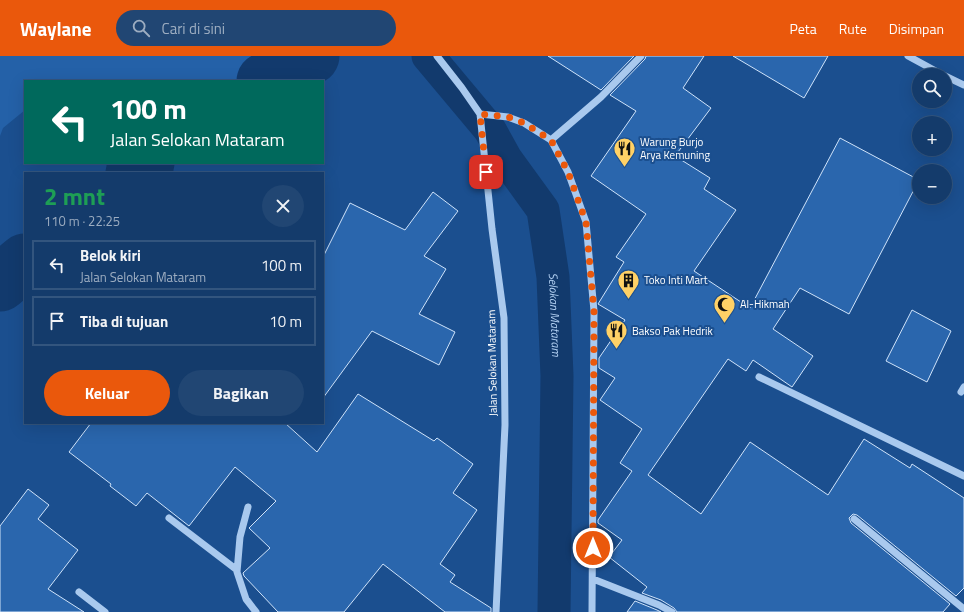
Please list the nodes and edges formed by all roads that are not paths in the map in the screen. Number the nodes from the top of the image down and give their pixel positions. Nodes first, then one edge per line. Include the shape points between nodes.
1 (437, 56) edge
2 (641, 56) edge
3 (908, 56) edge
4 (931, 68) edge
5 (952, 79) edge
6 (964, 85) edge
7 (480, 114) junction
8 (551, 140) junction
9 (759, 377) dead end
10 (964, 476) edge
11 (248, 507) dead end
12 (169, 518) dead end
13 (854, 519) dead end
14 (237, 570) junction
15 (593, 579) junction
16 (79, 592) dead end
17 (964, 609) edge
18 (105, 612) edge
19 (256, 612) edge
20 (496, 612) edge
21 (592, 612) edge
22 (672, 612) edge

1 - 7 street, Jalan Selokan Mataram
2 - 8 street via 601,97
3 - 4 street
5 - 6 street
7 - 8 street via 508,117 524,123
7 - 20 street, Jalan Selokan Mataram via 504,318 505,425
8 - 15 street via 568,172 586,222 594,311
9 - 10 street
11 - 14 street via 240,537
12 - 14 street
13 - 17 street
14 - 19 street via 246,599
15 - 21 street
15 - 22 street
16 - 18 street

